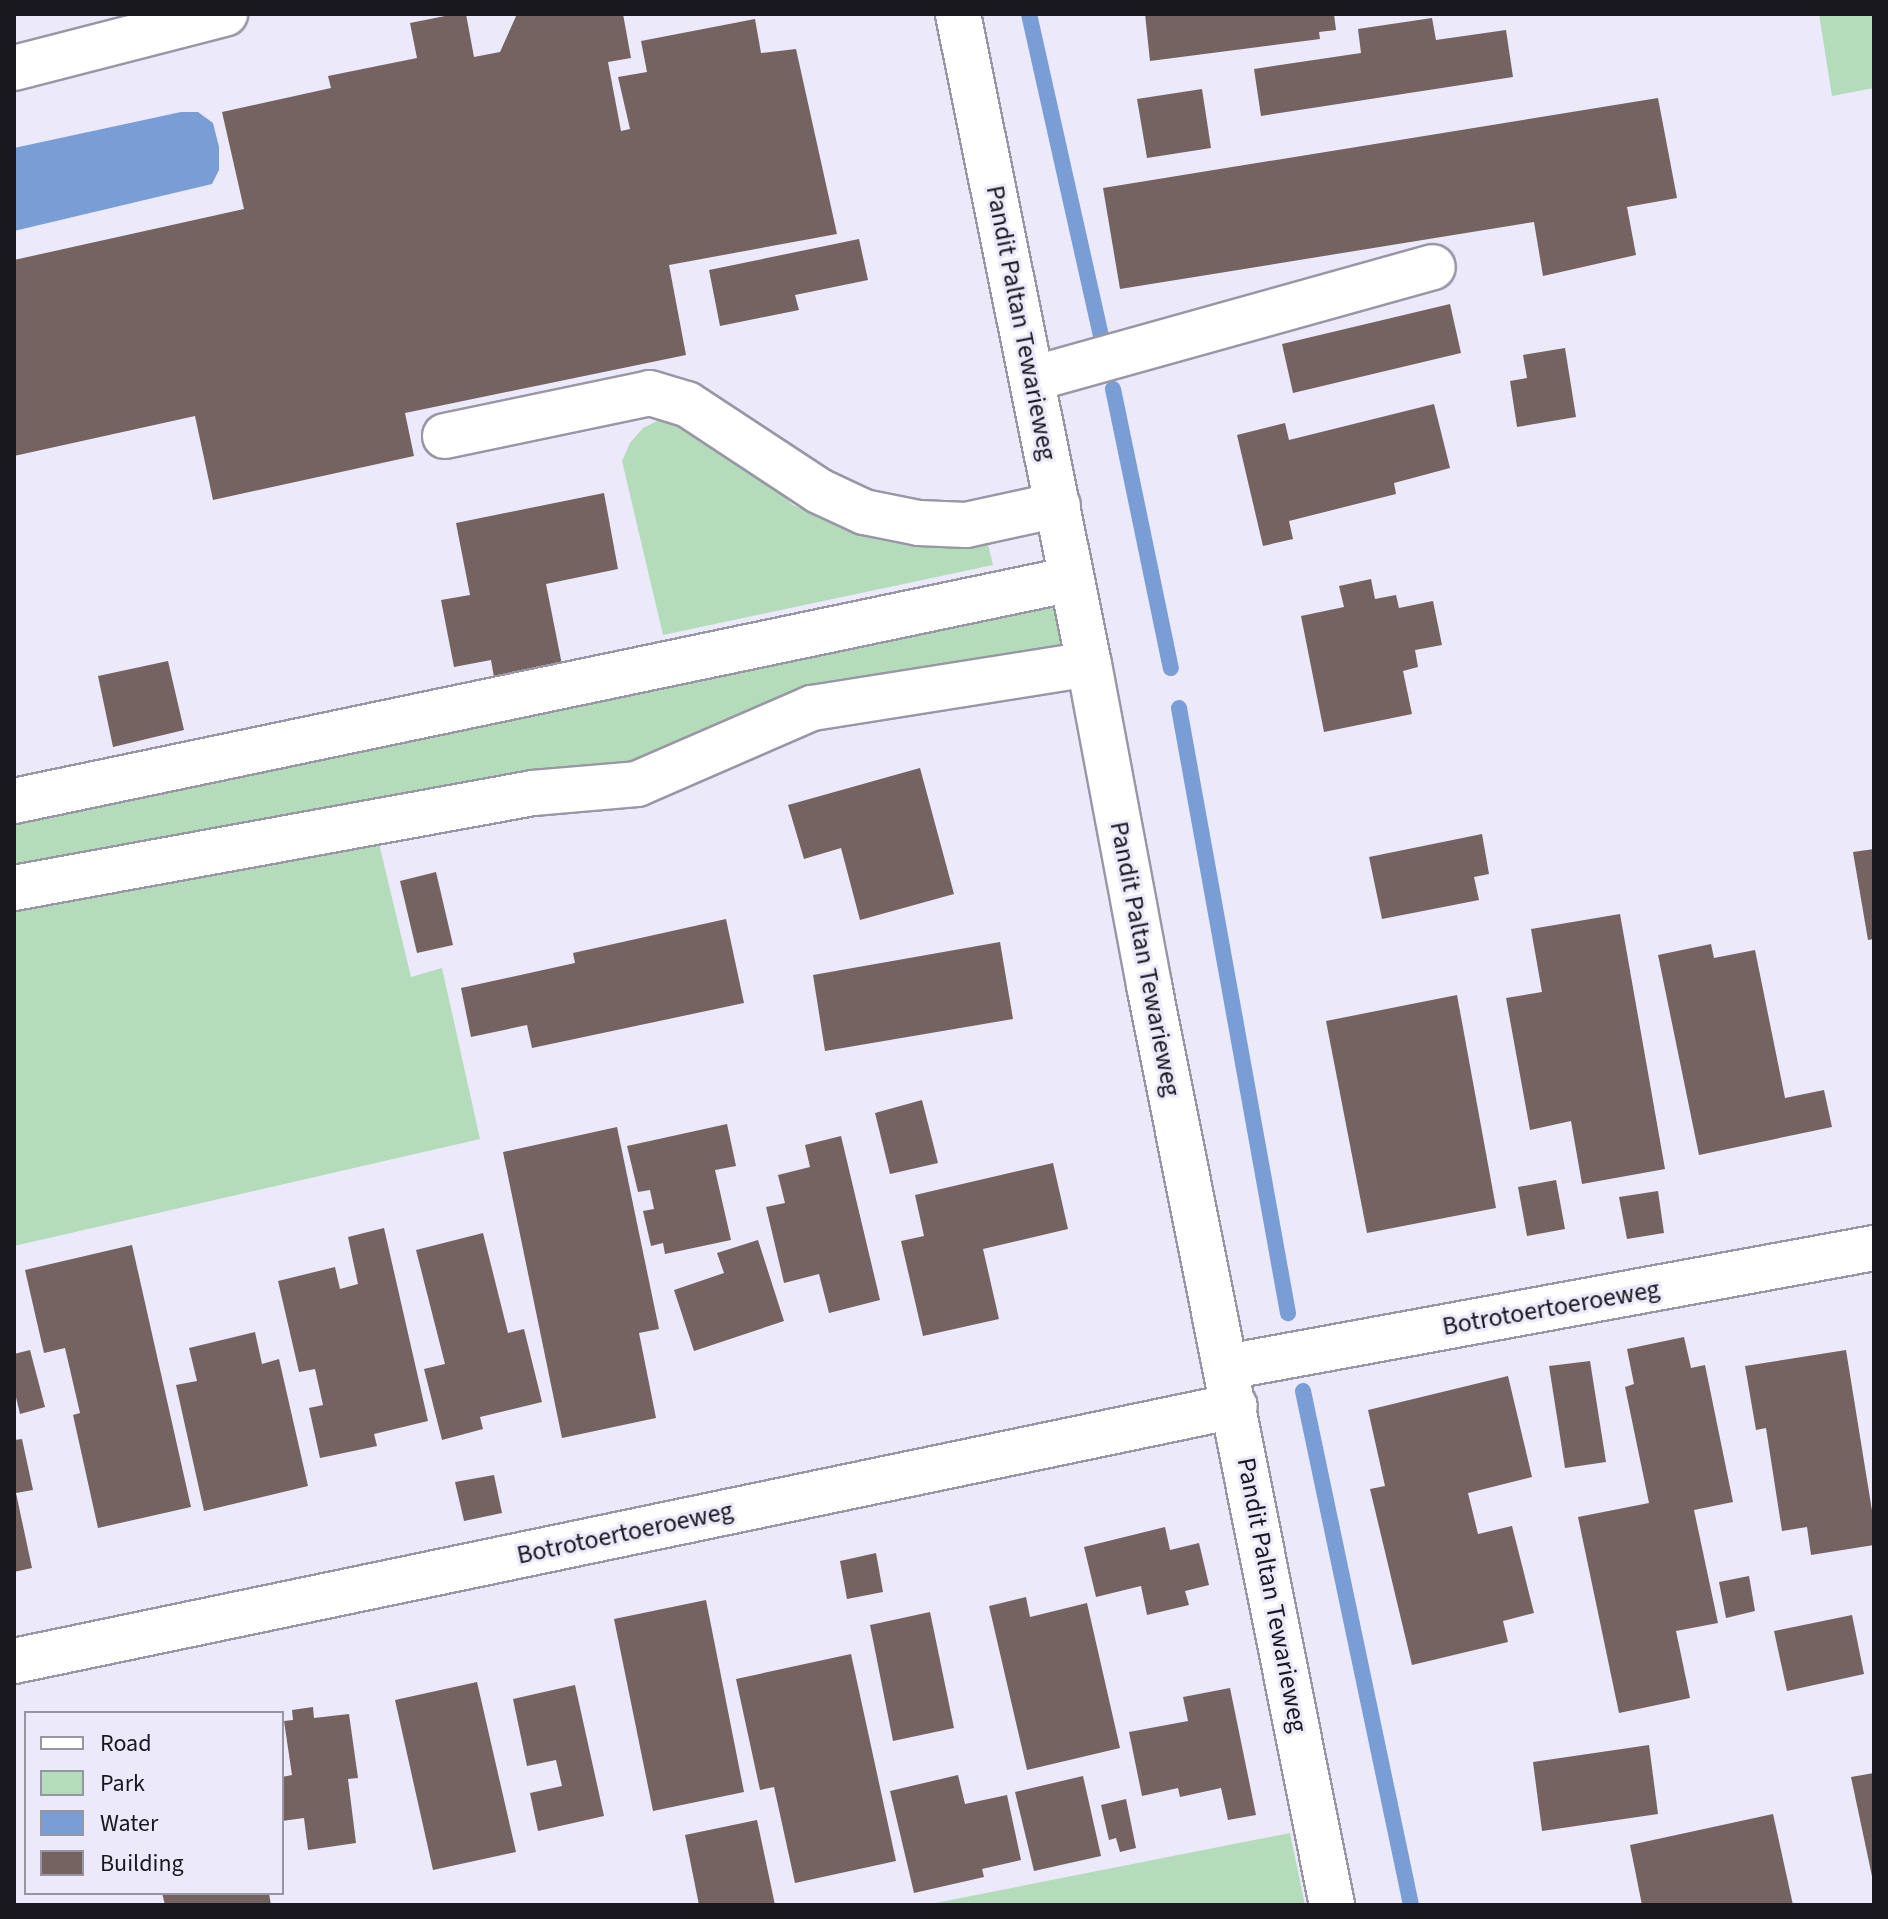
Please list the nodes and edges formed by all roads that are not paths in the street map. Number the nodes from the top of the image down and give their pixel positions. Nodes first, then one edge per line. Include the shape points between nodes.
1 (225, 14) edge
2 (958, 14) edge
3 (14, 68) edge
4 (1433, 267) dead end
5 (1032, 379) junction
6 (445, 436) dead end
7 (1058, 505) junction
8 (1072, 579) junction
9 (1089, 664) junction
10 (14, 801) edge
11 (14, 888) edge
12 (1874, 1248) edge
13 (1231, 1386) junction
14 (14, 1661) edge
15 (1332, 1905) edge

1 - 3 street
2 - 5 street, Pandit Paltan Tewarieweg
4 - 5 street
5 - 7 street, Pandit Paltan Tewarieweg
6 - 7 street via 650,393 687,404 819,491 864,512 966,525
7 - 8 street, Pandit Paltan Tewarieweg
8 - 9 street, Pandit Paltan Tewarieweg
8 - 10 street
9 - 11 street via 812,708 637,784 533,793
9 - 13 street, Pandit Paltan Tewarieweg
12 - 13 street, Botrotoertoeroeweg
13 - 14 street, Botrotoertoeroeweg
13 - 15 street, Pandit Paltan Tewarieweg

